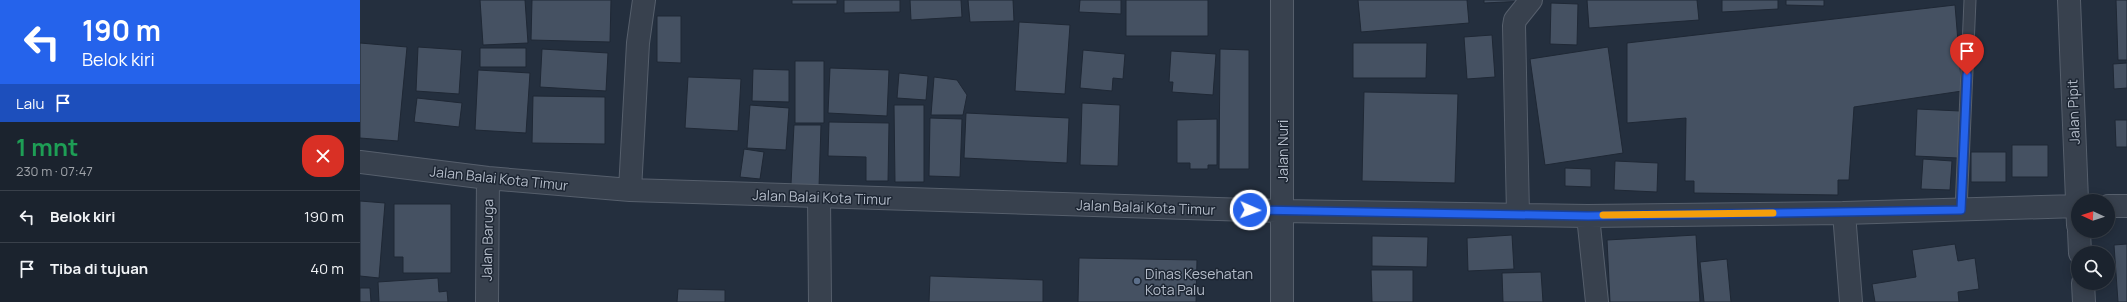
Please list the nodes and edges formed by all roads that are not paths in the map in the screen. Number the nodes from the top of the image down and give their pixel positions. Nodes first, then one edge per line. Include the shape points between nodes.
1 (644, 0) edge
2 (1282, 0) edge
3 (1531, 0) edge
4 (1970, 0) edge
5 (2069, 0) edge
6 (360, 162) edge
7 (488, 178) junction
8 (630, 190) junction
9 (2077, 194) edge
10 (819, 198) junction
11 (2115, 206) edge
12 (2127, 206) edge
13 (1961, 210) junction
14 (1282, 211) junction
15 (2071, 212) edge
16 (1844, 213) junction
17 (1518, 214) junction
18 (1588, 216) junction
19 (2083, 290) edge
20 (487, 302) edge
21 (820, 302) edge
22 (1282, 302) edge
23 (1597, 302) edge
24 (1851, 302) edge
25 (2084, 302) edge

1 - 8 street via 638,44
2 - 14 street, Jalan Nuri
3 - 17 street via 1515,20 1514,26
4 - 13 lane
5 - 9 street, Jalan Pipit
6 - 7 street, Jalan Balai Kota Timur
7 - 8 street, Jalan Balai Kota Timur
7 - 20 street, Jalan Baruga
8 - 10 street, Jalan Balai Kota Timur
10 - 14 street, Jalan Balai Kota Timur
10 - 21 street
11 - 12 street
13 - 15 street, Jalan Balai Kota Timur
13 - 16 street, Jalan Balai Kota Timur
14 - 17 street, Jalan Balai Kota Timur
14 - 22 street, Jalan Nuri
16 - 18 street, Jalan Balai Kota Timur
16 - 24 street
17 - 18 street, Jalan Balai Kota Timur
18 - 23 street
19 - 25 street

